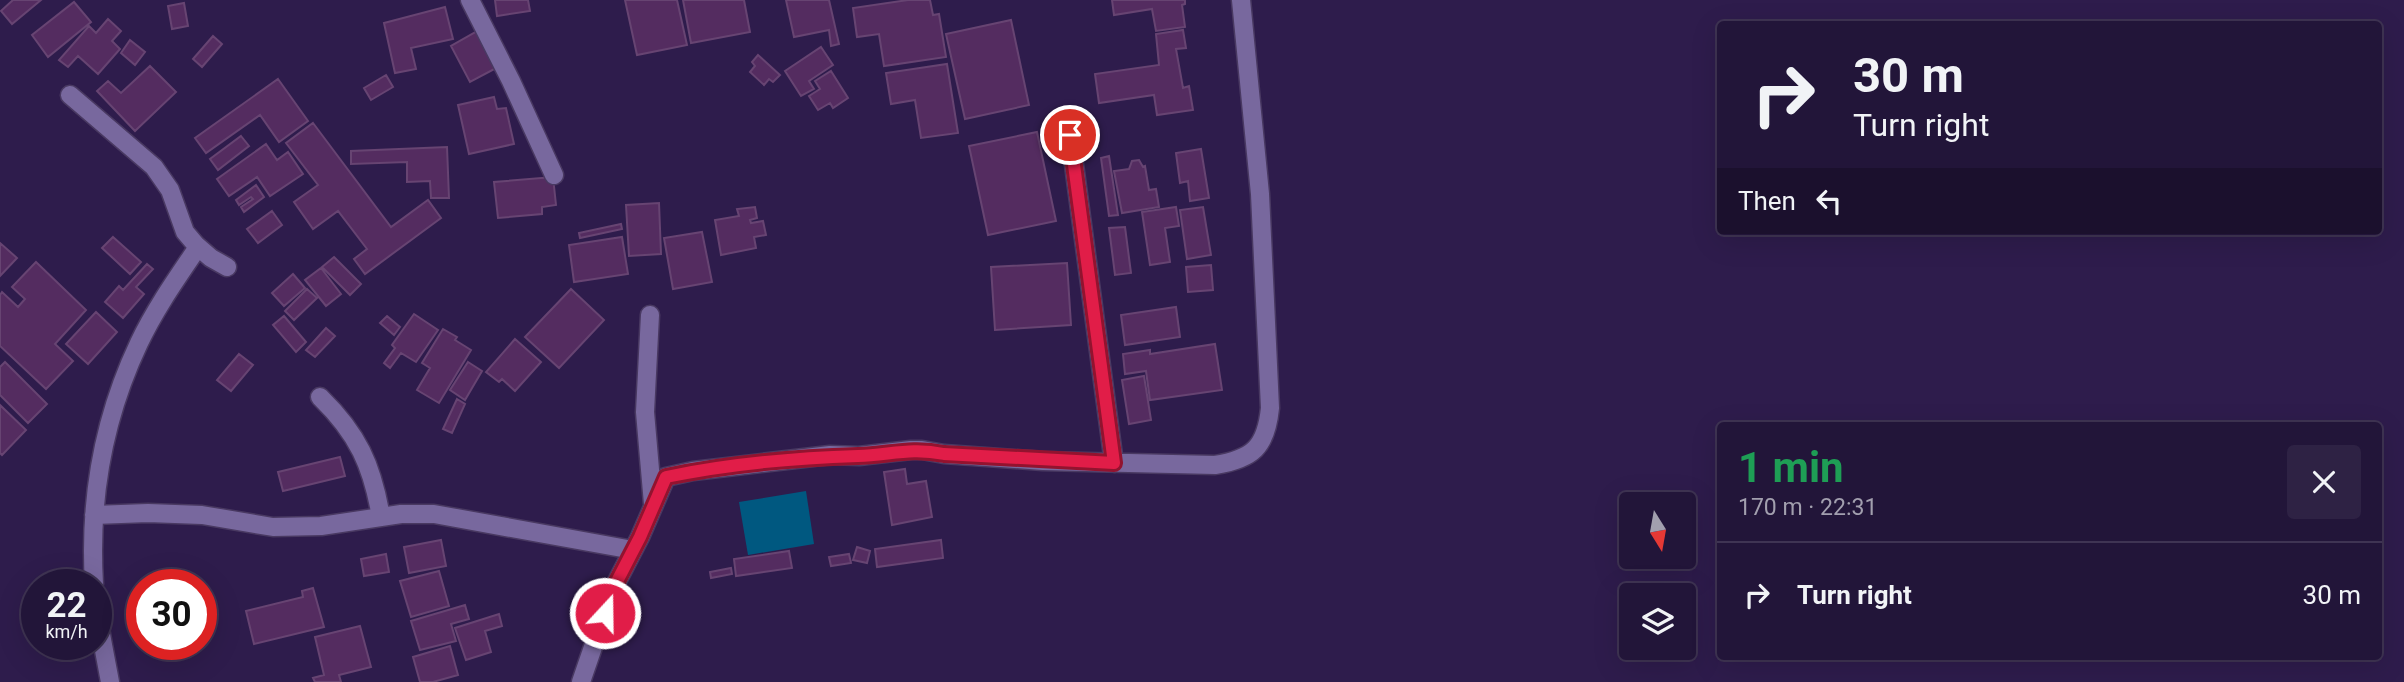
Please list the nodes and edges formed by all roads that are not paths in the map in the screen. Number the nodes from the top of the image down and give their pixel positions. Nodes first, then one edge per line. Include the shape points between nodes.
1 (470, 0) edge
2 (1241, 0) edge
3 (70, 94) dead end
4 (1070, 135) dead end
5 (555, 175) dead end
6 (198, 247) junction
7 (227, 267) dead end
8 (650, 315) dead end
9 (320, 397) dead end
10 (1114, 463) junction
11 (653, 505) junction
12 (94, 515) junction
13 (381, 517) junction
14 (633, 550) junction
15 (94, 569) edge
16 (106, 660) edge
17 (110, 682) edge
18 (580, 682) edge

1 - 5 street
2 - 10 street via 1260,194 1268,430 1256,449 1238,461 1216,465
3 - 6 street via 154,167 170,191 185,232
4 - 10 street
6 - 7 street
6 - 12 street via 139,343 114,407 99,465
8 - 11 street via 645,412
9 - 13 street via 356,439 368,463
10 - 11 street via 922,450 830,455 666,477
11 - 14 street
12 - 13 street via 202,515 273,527
12 - 15 street
13 - 14 street via 434,514
14 - 18 street via 613,589
16 - 17 street

